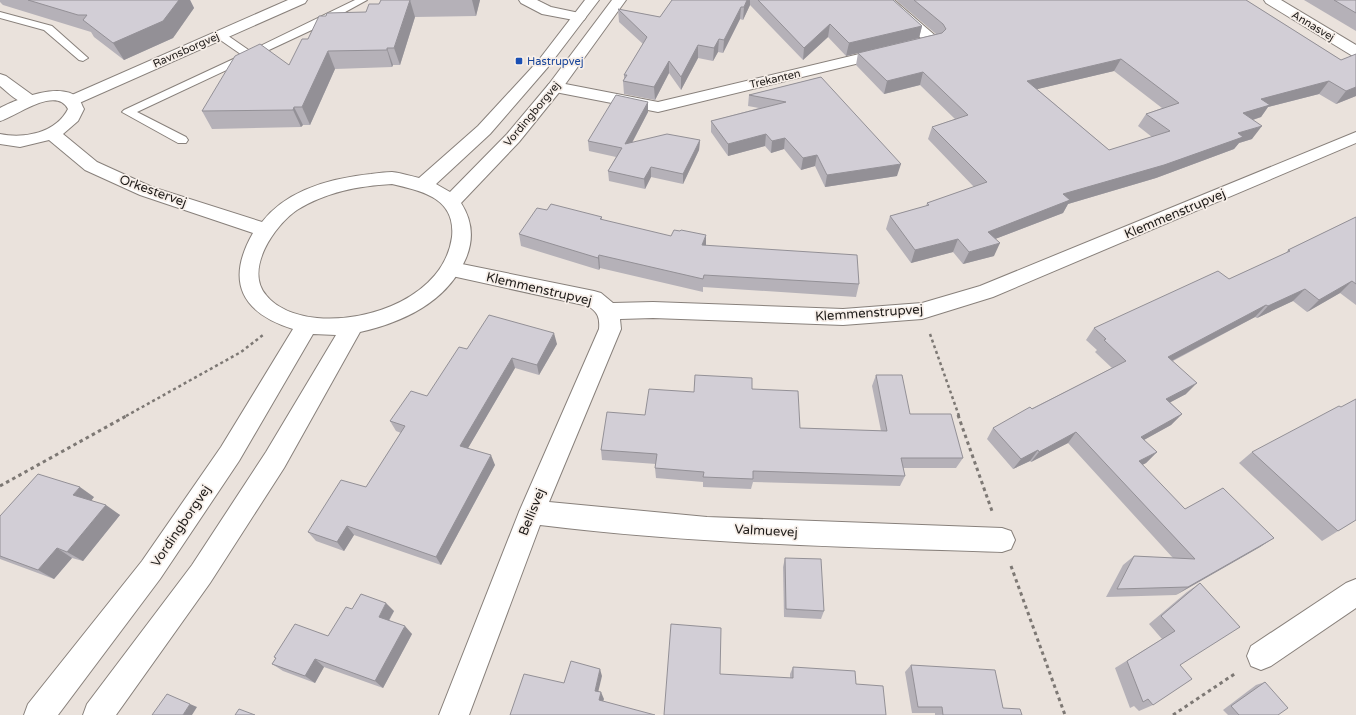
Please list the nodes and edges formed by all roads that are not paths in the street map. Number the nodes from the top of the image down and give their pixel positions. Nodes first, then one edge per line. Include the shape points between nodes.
1 (300, 0) edge
2 (362, 0) edge
3 (526, 0) edge
4 (592, 0) edge
5 (619, 0) edge
6 (885, 0) edge
7 (1271, 0) edge
8 (0, 15) edge
9 (579, 17) junction
10 (220, 35) junction
11 (1356, 52) edge
12 (249, 55) junction
13 (83, 58) dead end
14 (0, 79) edge
15 (555, 87) junction
16 (29, 100) junction
17 (71, 101) junction
18 (2, 110) edge
19 (51, 133) junction
20 (1356, 137) edge
21 (0, 139) edge
22 (182, 140) dead end
23 (423, 185) junction
24 (451, 202) junction
25 (264, 230) junction
26 (452, 269) junction
27 (608, 311) junction
28 (296, 322) junction
29 (353, 325) junction
30 (532, 512) junction
31 (1002, 540) dead end
32 (1356, 592) edge
33 (1261, 656) road end
34 (39, 715) edge
35 (98, 715) edge
36 (454, 715) edge

1 - 10 street, Ravnsborgvej
2 - 12 lane
3 - 9 street via 547,10
4 - 9 street, Vordingborgvej
5 - 15 street, Vordingborgvej
6 - 15 street, Trekanten via 933,41 658,107
7 - 11 street, Annasvej
8 - 13 lane via 48,28
9 - 23 street, Vordingborgvej via 543,64 484,130
10 - 12 lane
10 - 17 street, Ravnsborgvej
12 - 22 lane via 128,112
14 - 16 street
15 - 24 street, Vordingborgvej via 513,138
16 - 17 street via 52,96
16 - 18 street
17 - 19 street via 76,109 72,118
19 - 21 street via 24,141
19 - 25 street, Orkestervej via 90,166 146,191
20 - 27 street, Klemmenstrupvej via 986,292 922,311 843,317 654,310
23 - 24 street via 439,192
23 - 25 street via 392,178 357,180 321,190 289,208
24 - 26 street via 462,222 463,245
25 - 28 street via 252,250 248,270 252,290 264,306
26 - 27 street, Klemmenstrupvej via 594,299
26 - 29 street via 435,288 412,305 384,317
27 - 30 street, Bellisvej via 610,329
28 - 29 street via 330,327
28 - 34 street, Vordingborgvej via 230,454 155,564
29 - 35 street via 275,460 201,574
30 - 31 street, Valmuevej via 651,525
30 - 36 street, Bellisvej
32 - 33 street

